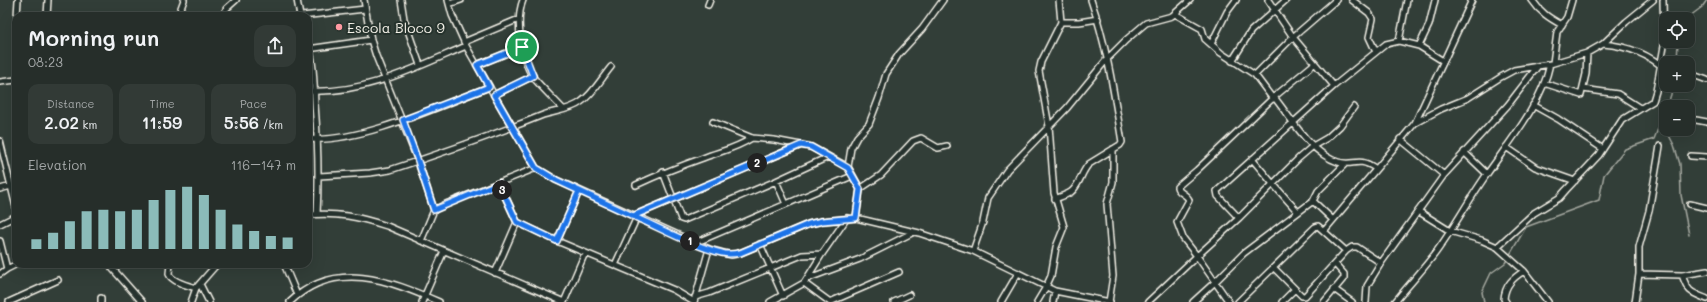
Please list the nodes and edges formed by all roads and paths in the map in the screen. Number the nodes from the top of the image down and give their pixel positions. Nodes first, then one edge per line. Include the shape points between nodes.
1 (18, 0) edge
2 (48, 0) edge
3 (184, 0) edge
4 (236, 0) edge
5 (297, 0) edge
6 (364, 0) edge
7 (401, 0) edge
8 (461, 0) edge
9 (523, 0) edge
10 (710, 0) edge
11 (943, 0) edge
12 (1059, 0) edge
13 (1091, 0) edge
14 (1190, 0) edge
15 (1236, 0) edge
16 (1268, 0) edge
17 (1286, 0) edge
18 (1336, 0) edge
19 (1352, 0) edge
20 (1407, 0) edge
21 (1435, 0) edge
22 (1472, 0) edge
23 (1532, 0) edge
24 (1572, 0) edge
25 (1653, 0) edge
26 (1662, 0) edge
27 (449, 2) edge
28 (708, 5) dead end
29 (365, 9) junction
30 (1274, 11) junction
31 (17, 12) edge
32 (47, 12) edge
33 (180, 12) edge
34 (225, 12) edge
35 (300, 12) edge
36 (1175, 14) junction
37 (312, 15) edge
38 (519, 19) junction
39 (1098, 20) junction
40 (1061, 22) junction
41 (1562, 25) junction
42 (1293, 37) junction
43 (371, 40) junction
44 (1399, 42) junction
45 (465, 44) junction
46 (1211, 44) junction
47 (1603, 44) junction
48 (1419, 46) junction
49 (522, 47) junction
50 (312, 49) edge
51 (1376, 52) junction
52 (1587, 53) junction
53 (1661, 56) edge
54 (1107, 59) junction
55 (1232, 61) junction
56 (1443, 61) junction
57 (1552, 63) junction
58 (1314, 64) junction
59 (1659, 64) edge
60 (477, 65) junction
61 (420, 66) junction
62 (1538, 66) junction
63 (610, 68) dead end
64 (1659, 71) edge
65 (312, 74) edge
66 (1255, 75) junction
67 (533, 76) junction
68 (1695, 76) edge
69 (12, 80) edge
70 (386, 80) junction
71 (1707, 80) edge
72 (0, 82) edge
73 (1544, 83) junction
74 (1334, 86) junction
75 (489, 87) junction
76 (1583, 89) junction
77 (314, 91) junction
78 (494, 95) junction
79 (1273, 98) junction
80 (1533, 105) junction
81 (1354, 107) dead end
82 (563, 108) junction
83 (1640, 108) junction
84 (403, 120) junction
85 (1696, 120) dead end
86 (712, 122) dead end
87 (1294, 122) junction
88 (1707, 122) edge
89 (1415, 123) junction
90 (1049, 126) junction
91 (513, 128) junction
92 (752, 138) junction
93 (312, 139) edge
94 (1400, 139) junction
95 (318, 140) junction
96 (0, 141) edge
97 (801, 145) junction
98 (947, 146) dead end
99 (1312, 146) junction
100 (1660, 146) dead end
101 (1506, 147) junction
102 (1113, 149) junction
103 (1603, 149) junction
104 (1464, 152) junction
105 (828, 156) junction
106 (1691, 156) dead end
107 (1707, 157) edge
108 (1252, 158) junction
109 (418, 161) junction
110 (3, 162) edge
111 (1345, 164) junction
112 (536, 168) junction
113 (848, 168) junction
114 (1375, 168) junction
115 (662, 172) junction
116 (1487, 174) junction
117 (1444, 175) junction
118 (319, 176) junction
119 (852, 176) junction
120 (776, 181) junction
121 (1575, 181) junction
122 (499, 183) junction
123 (1273, 184) junction
124 (636, 185) dead end
125 (11, 186) junction
126 (0, 189) edge
127 (860, 189) junction
128 (12, 190) edge
129 (579, 191) junction
130 (672, 198) junction
131 (1055, 198) junction
132 (1313, 201) junction
133 (786, 204) junction
134 (1690, 204) dead end
135 (1707, 208) edge
136 (434, 210) junction
137 (1418, 211) junction
138 (1298, 212) junction
139 (317, 214) junction
140 (312, 215) edge
141 (635, 217) junction
142 (12, 218) edge
143 (848, 218) junction
144 (856, 218) junction
145 (1239, 218) junction
146 (1333, 220) junction
147 (517, 222) junction
148 (0, 224) edge
149 (1324, 231) junction
150 (1450, 231) junction
151 (914, 232) junction
152 (0, 241) edge
153 (421, 241) junction
154 (557, 241) junction
155 (695, 243) junction
156 (760, 244) junction
157 (1498, 247) junction
158 (709, 249) junction
159 (444, 251) junction
160 (973, 251) junction
161 (1346, 251) junction
162 (585, 253) junction
163 (822, 254) junction
164 (1197, 256) junction
165 (1335, 264) junction
166 (1381, 264) junction
167 (615, 265) junction
168 (12, 266) edge
169 (112, 268) edge
170 (170, 268) edge
171 (214, 268) edge
172 (286, 268) edge
173 (771, 268) junction
174 (1274, 268) junction
175 (7, 269) junction
176 (1524, 271) junction
177 (1707, 271) edge
178 (899, 272) dead end
179 (496, 273) junction
180 (1018, 273) junction
181 (0, 274) edge
182 (1640, 274) junction
183 (1682, 275) junction
184 (808, 278) junction
185 (58, 280) dead end
186 (1215, 282) junction
187 (804, 283) junction
188 (198, 286) junction
189 (1046, 287) junction
190 (1295, 289) junction
191 (1334, 290) junction
192 (1055, 291) junction
193 (297, 295) junction
194 (910, 295) dead end
195 (424, 296) junction
196 (784, 296) junction
197 (695, 297) junction
198 (1707, 299) edge
199 (9, 302) edge
200 (142, 302) edge
201 (191, 302) edge
202 (208, 302) edge
203 (290, 302) edge
204 (422, 302) edge
205 (439, 302) edge
206 (564, 302) edge
207 (770, 302) edge
208 (830, 302) edge
209 (894, 302) edge
210 (1001, 302) edge
211 (1037, 302) edge
212 (1053, 302) edge
213 (1110, 302) edge
214 (1148, 302) edge
215 (1193, 302) edge
216 (1230, 302) edge
217 (1238, 302) edge
218 (1282, 302) edge
219 (1324, 302) edge
220 (1352, 302) edge
221 (1366, 302) edge
222 (1395, 302) edge
223 (1506, 302) edge
224 (1548, 302) edge
225 (1635, 302) edge

1 - 31 street
2 - 32 street
3 - 33 street
4 - 34 street
5 - 35 street
6 - 29 street
7 - 61 street via 404,19
8 - 27 street
9 - 38 street
10 - 28 street
11 - 113 street via 886,74 869,124 851,148
12 - 40 street
13 - 39 street
14 - 36 street
15 - 46 street
16 - 30 street
17 - 30 street
18 - 42 street
19 - 51 street via 1373,19 1370,37
20 - 44 street
21 - 48 street via 1429,25
22 - 56 street
23 - 41 street via 1538,9
24 - 41 street
25 - 47 street
26 - 53 street via 1664,40
27 - 45 street
29 - 37 street
29 - 43 street
30 - 42 street
30 - 55 street via 1251,31
36 - 46 street via 1202,28
36 - 54 street via 1146,23
38 - 45 street
38 - 49 street
39 - 40 street
39 - 54 street
40 - 90 street via 1039,71
41 - 57 street via 1557,32
42 - 58 street
42 - 66 street
43 - 50 street
43 - 70 street
44 - 48 street
44 - 51 street via 1386,44
45 - 60 street
45 - 61 street
46 - 55 street
47 - 52 street
47 - 59 street via 1636,52
48 - 56 street
49 - 60 street
49 - 67 street
51 - 74 street
52 - 57 street
52 - 76 street
54 - 90 street
54 - 102 street via 1122,142
55 - 66 street
56 - 89 street
57 - 62 street
57 - 73 street
58 - 74 street
58 - 79 street
60 - 75 street
61 - 70 street
62 - 89 street via 1514,70 1501,76 1468,98
62 - 104 street via 1508,105
63 - 82 street via 584,100
64 - 83 street via 1655,98
65 - 77 street
66 - 79 street
67 - 78 street
67 - 82 street
68 - 71 street
69 - 72 street
70 - 77 street via 350,89
70 - 84 street
73 - 76 street via 1579,95
73 - 80 street
74 - 87 street
75 - 78 street
75 - 84 street
76 - 83 street via 1618,94
77 - 95 street
78 - 91 street
79 - 87 street
79 - 164 street via 1177,187 1189,200 1177,222 1183,238
80 - 101 street
80 - 103 street via 1558,118
81 - 99 street via 1340,126 1327,138
82 - 91 street
83 - 103 street via 1619,123
84 - 95 street via 366,132
84 - 109 street
85 - 88 street
86 - 92 street
87 - 99 street
87 - 108 street
89 - 94 street
90 - 131 street
90 - 160 street via 1007,170 988,198
91 - 109 street
91 - 112 street
92 - 97 street
92 - 115 street via 721,153
93 - 95 street
94 - 114 street
94 - 117 street
95 - 118 street
96 - 110 street
97 - 105 street
97 - 130 street
98 - 127 street via 938,148 921,138 912,141 881,175
99 - 111 street via 1324,156
99 - 123 street
100 - 182 street via 1649,211 1639,247
101 - 116 street
101 - 121 street via 1535,167
102 - 131 street via 1085,168 1070,193
102 - 213 street via 1113,182 1107,204 1113,276
103 - 121 street
104 - 116 street
104 - 117 street
105 - 113 street
105 - 120 street
106 - 107 street
108 - 123 street
108 - 145 street via 1217,191
109 - 118 street via 377,172
109 - 136 street
110 - 125 street
111 - 114 street via 1364,162
111 - 132 street via 1318,191
112 - 122 street
112 - 129 street
113 - 119 street
114 - 146 street
115 - 124 street
115 - 130 street
116 - 150 street
117 - 137 street
118 - 139 street
119 - 127 street
119 - 133 street
120 - 130 street via 686,220 681,219
120 - 133 street
121 - 157 street via 1559,198 1534,213
122 - 136 street
122 - 147 street
123 - 138 street
123 - 145 street
125 - 126 street
125 - 128 street
127 - 144 street
129 - 141 street
129 - 154 street
130 - 141 street
131 - 189 street via 1064,227
132 - 138 street
132 - 146 street
133 - 155 street
134 - 135 street
136 - 153 street
137 - 150 street
137 - 166 street
138 - 186 street via 1244,253
139 - 140 street
139 - 153 street via 357,217 387,226
141 - 155 street
141 - 167 street
142 - 148 street
143 - 144 street
143 - 156 street via 809,224
143 - 163 street
144 - 151 street
145 - 164 street
146 - 149 street
147 - 154 street
147 - 179 street
149 - 161 street
149 - 174 street via 1318,226 1315,227
150 - 157 street
150 - 222 street via 1430,261
151 - 160 street
151 - 184 street via 860,259
152 - 175 street
153 - 159 street
154 - 162 street
155 - 158 street
156 - 158 street via 731,255
156 - 173 street
157 - 176 street
158 - 197 street
159 - 179 street
159 - 195 street
160 - 180 street
161 - 165 street
161 - 166 street via 1357,247
162 - 167 street
162 - 206 street
163 - 173 street via 802,255
163 - 184 street
164 - 186 street
164 - 214 street
165 - 190 street via 1306,296 1302,296
165 - 191 street via 1345,276
166 - 221 street via 1367,286
167 - 197 street via 674,290 694,302
168 - 175 street
169 - 200 street
170 - 188 street via 170,277
171 - 188 street
172 - 193 street
173 - 196 street
173 - 197 street
174 - 190 street
174 - 217 street
175 - 181 street
176 - 223 street via 1513,278 1508,286 1504,299
176 - 224 street
177 - 183 street
178 - 208 street
179 - 206 street
180 - 189 street
180 - 210 street
182 - 183 street
182 - 225 street
183 - 198 street via 1690,292
184 - 187 street
185 - 199 street
186 - 215 street
186 - 216 street
187 - 196 street
187 - 208 street
188 - 201 street
188 - 202 street
189 - 192 street
189 - 211 street
190 - 218 street
191 - 219 street
191 - 220 street
192 - 212 street
192 - 213 street
193 - 195 street via 314,285 335,278 355,276 379,279
193 - 203 street
194 - 209 street
195 - 204 street
195 - 205 street
196 - 207 street

